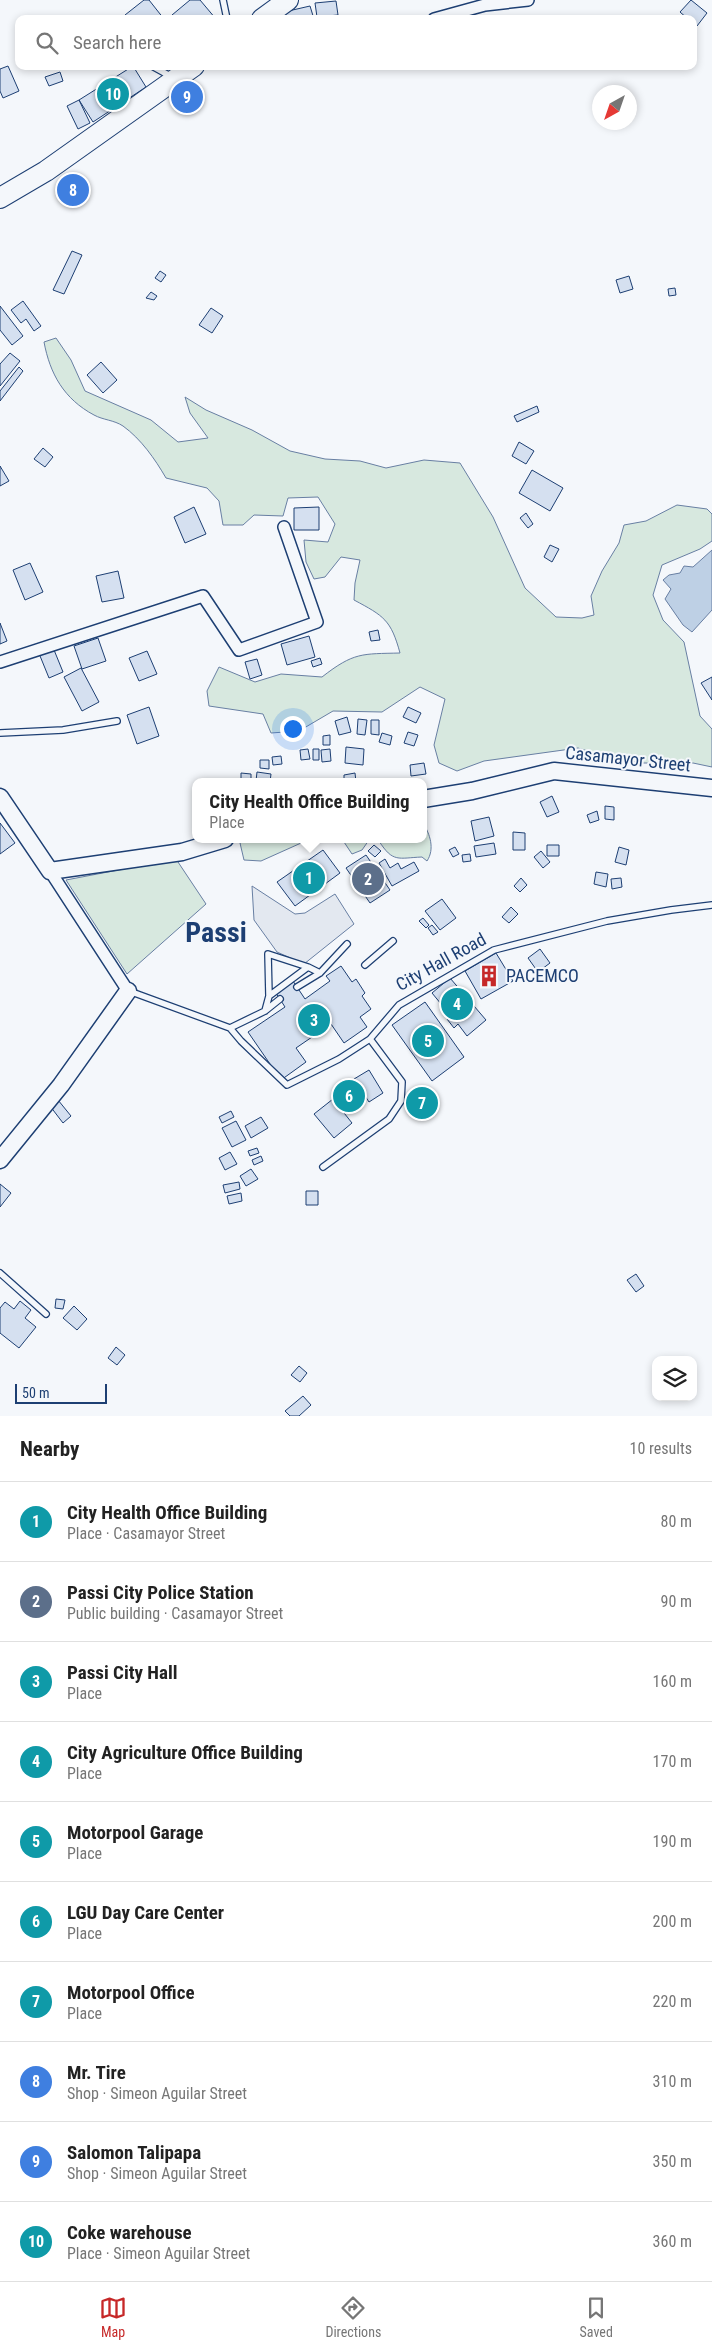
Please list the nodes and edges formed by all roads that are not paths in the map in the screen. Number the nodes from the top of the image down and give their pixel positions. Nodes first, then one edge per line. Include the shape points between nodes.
1 (223, 0) edge
2 (288, 0) edge
3 (528, 0) edge
4 (226, 15) edge
5 (267, 15) edge
6 (448, 15) edge
7 (159, 70) edge
8 (188, 70) edge
9 (176, 79) junction
10 (0, 198) edge
11 (284, 527) dead end
12 (0, 662) edge
13 (117, 722) dead end
14 (0, 733) edge
15 (712, 788) edge
16 (0, 797) edge
17 (427, 798) edge
18 (212, 843) edge
19 (50, 871) junction
20 (712, 905) edge
21 (393, 941) dead end
22 (347, 944) dead end
23 (366, 965) dead end
24 (308, 968) junction
25 (320, 972) junction
26 (297, 987) dead end
27 (128, 990) junction
28 (269, 996) junction
29 (280, 999) dead end
30 (265, 1011) junction
31 (230, 1028) junction
32 (370, 1038) junction
33 (0, 1160) edge
34 (323, 1167) dead end
35 (0, 1273) edge
36 (46, 1314) dead end

1 - 4 lane
2 - 5 highway
3 - 6 street via 484,5
7 - 9 lane
8 - 9 highway
9 - 10 highway via 46,171
11 - 12 street via 317,622 239,650 203,596
13 - 14 lane via 63,730
15 - 17 street, Casamayor Street via 554,772
16 - 19 street
18 - 19 street via 182,852
19 - 27 street
20 - 32 lane, City Hall Road via 607,921 494,950 399,1005
21 - 23 lane
22 - 25 lane
24 - 25 lane
24 - 28 lane
24 - 28 lane via 268,954
25 - 26 lane
27 - 31 lane
27 - 33 street via 61,1085
28 - 30 lane
29 - 30 lane
30 - 31 lane
31 - 32 lane, City Hall Road via 287,1085 339,1059
32 - 34 lane via 402,1082 401,1100 389,1119
35 - 36 lane

